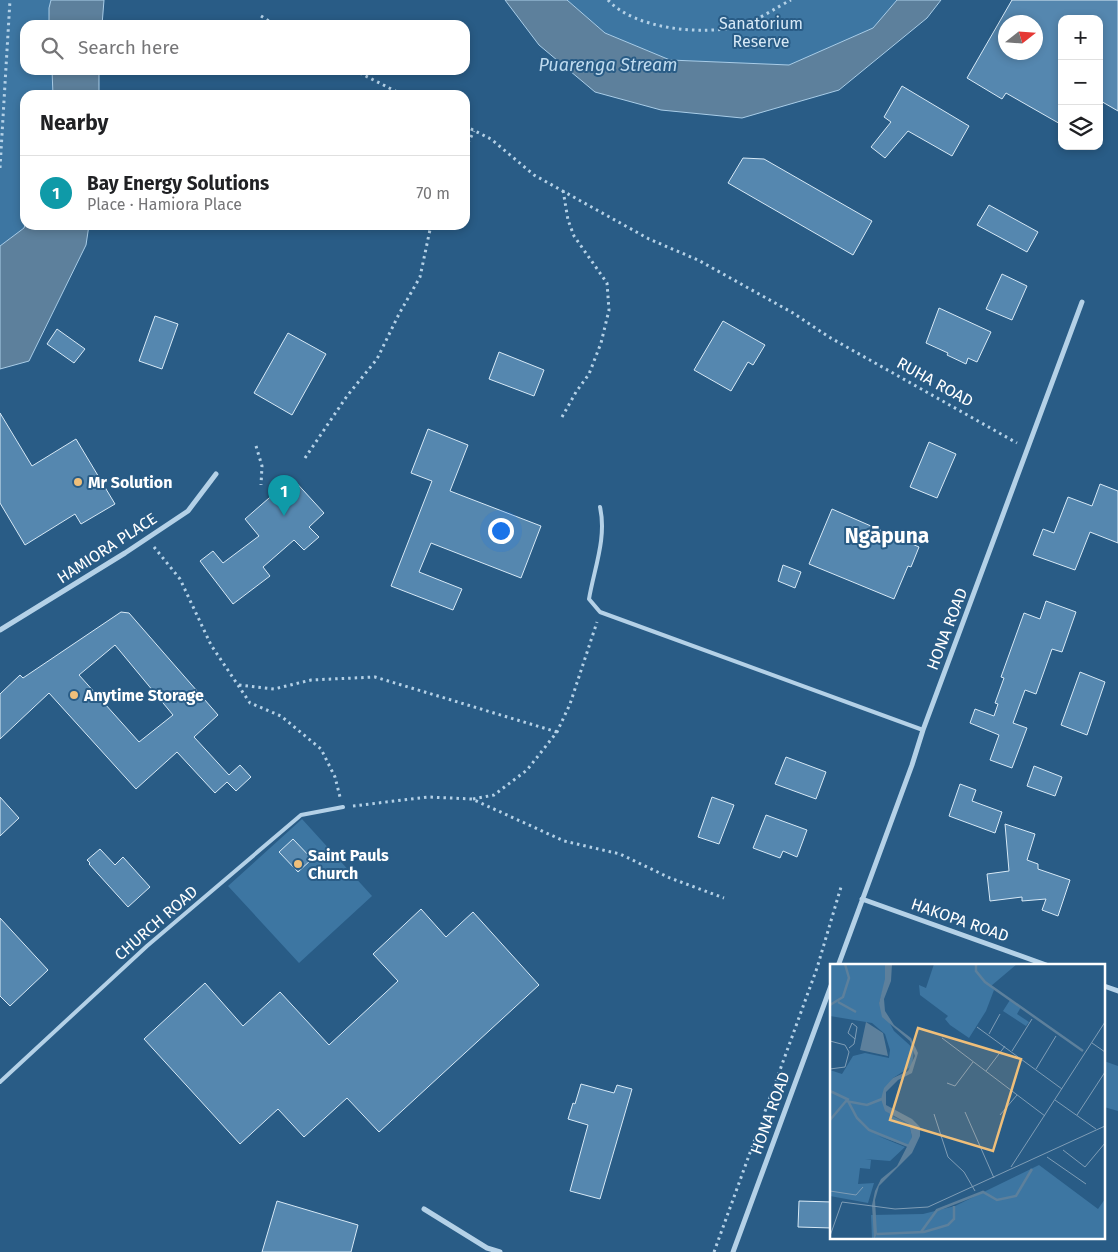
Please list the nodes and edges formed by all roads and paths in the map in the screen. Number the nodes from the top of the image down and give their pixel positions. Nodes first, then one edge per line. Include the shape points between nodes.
1 (10, 0) edge
2 (608, 0) edge
3 (792, 0) edge
4 (261, 16) dead end
5 (267, 20) edge
6 (364, 75) edge
7 (393, 90) edge
8 (470, 129) edge
9 (474, 131) junction
10 (470, 139) edge
11 (0, 168) edge
12 (563, 190) junction
13 (430, 230) edge
14 (1082, 302) dead end
15 (562, 417) dead end
16 (256, 446) dead end
17 (1028, 449) junction
18 (305, 458) dead end
19 (216, 474) dead end
20 (260, 485) dead end
21 (600, 507) dead end
22 (147, 538) junction
23 (600, 612) junction
24 (0, 630) edge
25 (238, 685) junction
26 (923, 730) junction
27 (557, 732) junction
28 (472, 799) junction
29 (343, 807) junction
30 (841, 887) dead end
31 (724, 898) dead end
32 (862, 900) junction
33 (839, 964) edge
34 (1043, 964) edge
35 (1106, 987) edge
36 (830, 988) edge
37 (1118, 991) edge
38 (0, 1082) edge
39 (424, 1209) dead end
40 (500, 1252) edge
41 (714, 1252) edge
42 (733, 1252) edge

1 - 11 path
2 - 3 path via 614,7 650,24 710,31 741,26
4 - 5 path
6 - 7 path
8 - 9 path, RUHA ROAD
9 - 10 path
9 - 12 path, RUHA ROAD via 490,139 534,175
12 - 15 path via 574,236 607,283 609,310 589,374
12 - 17 path, RUHA ROAD via 649,239 698,260
13 - 18 path via 420,277 377,359
14 - 17 street, HONA ROAD
16 - 20 path via 262,466
17 - 26 street, HONA ROAD
19 - 22 street, HAMIORA PLACE via 188,511
21 - 23 lane via 603,518 598,563 589,599
22 - 24 street, HAMIORA PLACE
22 - 25 path via 180,579 211,644
23 - 26 lane
23 - 27 path via 570,704
25 - 27 path via 274,689 311,680 375,677
25 - 29 path via 250,703 282,716 321,749 336,777
26 - 32 street, HONA ROAD
27 - 28 path via 527,770 494,795
28 - 29 path via 428,796
28 - 31 path via 564,840 620,854 670,878
29 - 38 lane, CHURCH ROAD via 301,815 147,946
30 - 41 path via 817,968
32 - 33 street, HONA ROAD
32 - 34 street, HAKOPA ROAD
35 - 37 street
36 - 42 street, HONA ROAD
39 - 40 street via 487,1248

